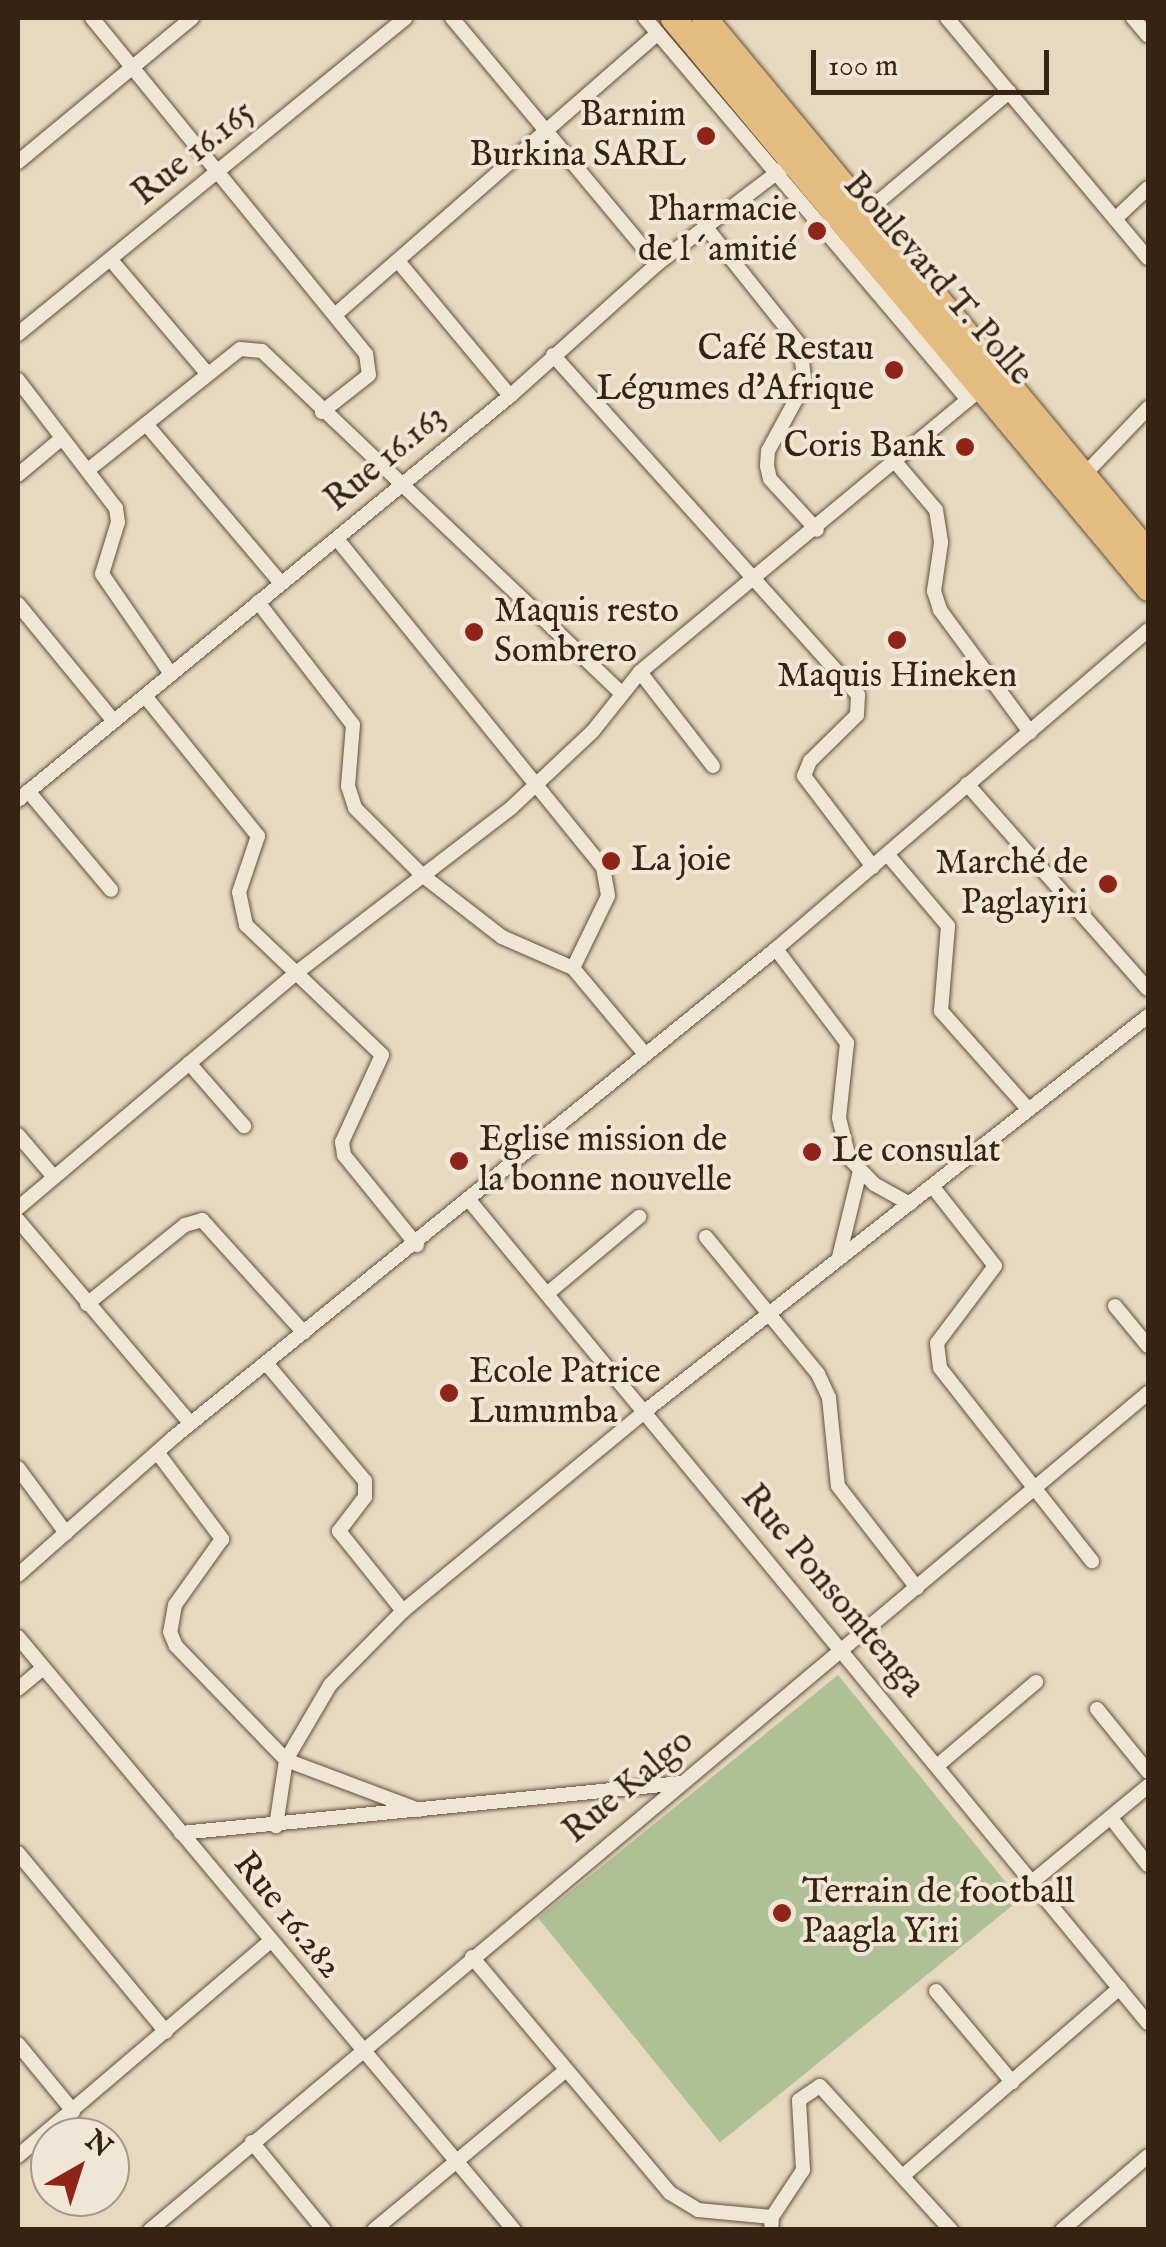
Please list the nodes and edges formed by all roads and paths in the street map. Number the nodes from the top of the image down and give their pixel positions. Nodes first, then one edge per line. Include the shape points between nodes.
1 (92, 18) edge
2 (192, 18) edge
3 (404, 18) edge
4 (452, 18) edge
5 (645, 18) edge
6 (704, 18) edge
7 (947, 18) edge
8 (1133, 18) edge
9 (666, 25) edge
10 (1148, 36) edge
11 (133, 66) junction
12 (1010, 92) junction
13 (546, 131) junction
14 (18, 161) edge
15 (792, 161) junction
16 (221, 172) junction
17 (1148, 188) edge
18 (866, 212) junction
19 (1115, 219) junction
20 (705, 226) junction
21 (1148, 258) edge
22 (111, 260) junction
23 (398, 261) junction
24 (657, 264) junction
25 (336, 314) junction
26 (18, 334) edge
27 (554, 355) junction
28 (207, 373) junction
29 (18, 380) edge
30 (976, 394) junction
31 (510, 396) junction
32 (1148, 408) edge
33 (322, 412) junction
34 (146, 424) junction
35 (62, 438) junction
36 (897, 464) junction
37 (88, 470) junction
38 (18, 476) edge
39 (1083, 476) junction
40 (400, 487) junction
41 (817, 530) junction
42 (336, 539) junction
43 (1148, 554) edge
44 (754, 581) junction
45 (282, 583) junction
46 (1148, 588) edge
47 (258, 602) junction
48 (18, 604) edge
49 (1148, 630) edge
50 (640, 672) junction
51 (171, 674) junction
52 (620, 692) junction
53 (145, 696) junction
54 (114, 720) junction
55 (1030, 732) junction
56 (713, 766) dead end
57 (540, 782) junction
58 (967, 784) junction
59 (23, 795) edge
60 (888, 855) junction
61 (873, 866) junction
62 (422, 875) junction
63 (111, 890) dead end
64 (776, 949) junction
65 (573, 968) junction
66 (300, 970) junction
67 (1148, 988) edge
68 (1148, 1016) edge
69 (644, 1053) junction
70 (189, 1063) junction
71 (1028, 1109) junction
72 (244, 1126) dead end
73 (18, 1135) edge
74 (860, 1171) junction
75 (53, 1176) junction
76 (933, 1186) junction
77 (469, 1200) junction
78 (910, 1204) junction
79 (18, 1208) edge
80 (639, 1216) dead end
81 (18, 1220) edge
82 (706, 1237) dead end
83 (416, 1244) junction
84 (839, 1258) junction
85 (548, 1293) junction
86 (87, 1304) junction
87 (1115, 1306) dead end
88 (770, 1310) junction
89 (304, 1333) junction
90 (1148, 1346) edge
91 (266, 1363) junction
92 (1147, 1397) edge
93 (644, 1412) junction
94 (190, 1423) junction
95 (156, 1452) junction
96 (18, 1468) edge
97 (1036, 1488) junction
98 (66, 1533) junction
99 (1092, 1561) dead end
100 (18, 1575) edge
101 (917, 1588) junction
102 (403, 1611) junction
103 (18, 1637) edge
104 (841, 1651) junction
105 (43, 1668) junction
106 (1036, 1682) dead end
107 (18, 1688) edge
108 (1097, 1709) dead end
109 (286, 1760) junction
110 (937, 1766) junction
111 (1148, 1772) edge
112 (682, 1783) junction
113 (1148, 1786) edge
114 (418, 1810) junction
115 (1111, 1818) junction
116 (276, 1826) junction
117 (181, 1832) junction
118 (18, 1853) edge
119 (1148, 1865) edge
120 (1032, 1882) junction
121 (268, 1943) junction
122 (472, 1957) junction
123 (1120, 1988) junction
124 (936, 1991) dead end
125 (1148, 2023) edge
126 (166, 2032) junction
127 (18, 2044) edge
128 (360, 2050) junction
129 (565, 2071) junction
130 (1012, 2082) junction
131 (74, 2110) junction
132 (252, 2142) junction
133 (18, 2156) edge
134 (1148, 2156) edge
135 (454, 2163) junction
136 (905, 2174) junction
137 (771, 2223) edge
138 (150, 2230) edge
139 (324, 2230) edge
140 (374, 2230) edge
141 (514, 2230) edge
142 (952, 2230) edge
143 (1062, 2230) edge

1 - 11 street
2 - 11 street
3 - 16 street, Rue 16.165
4 - 13 street
5 - 9 street
6 - 15 highway, Boulevard T. Polle
7 - 12 street
8 - 10 street
9 - 13 street
9 - 15 highway, Boulevard T. Polle
11 - 14 street
11 - 16 street
12 - 18 street
12 - 19 street
13 - 23 street
13 - 24 street
15 - 18 highway, Boulevard T. Polle
15 - 20 street, Rue 16.163
15 - 30 highway, Boulevard T. Polle
16 - 22 street, Rue 16.165
16 - 25 street
17 - 19 street
18 - 39 highway, Boulevard T. Polle
19 - 21 street
20 - 24 street, Rue 16.163
20 - 41 street via 800,345 805,383 767,466 770,479
22 - 26 street, Rue 16.165
22 - 28 street
23 - 25 street
23 - 31 street
24 - 27 street, Rue 16.163
25 - 33 street via 370,364 368,375
27 - 31 street, Rue 16.163
27 - 44 street
28 - 33 street via 240,349 262,351
28 - 34 street
29 - 35 street
30 - 36 street
30 - 46 highway, Boulevard T. Polle
31 - 40 street, Rue 16.163
32 - 39 street
33 - 40 street
34 - 37 street
34 - 45 street
35 - 37 street
35 - 38 street
36 - 41 street
36 - 55 street via 936,510 942,543 934,591 940,610
37 - 51 street via 118,515 102,574
39 - 43 highway, Boulevard T. Polle
40 - 42 street, Rue 16.163
40 - 52 street
41 - 44 street
42 - 45 street, Rue 16.163
42 - 57 street
44 - 50 street
44 - 61 street via 861,701 857,716 810,760 804,776
45 - 47 street, Rue 16.163
47 - 51 street, Rue 16.163
47 - 62 street via 353,725 348,786 354,808
48 - 54 street
49 - 55 street
50 - 52 street
50 - 56 street
51 - 53 street, Rue 16.163
52 - 57 street via 593,731
53 - 54 street, Rue 16.163
53 - 66 street via 253,824 258,836 238,908 246,925
54 - 59 street, Rue 16.163
55 - 58 street
57 - 62 street
57 - 65 street via 609,881
58 - 60 street
58 - 67 street
59 - 63 street
60 - 61 street
60 - 71 street via 948,926 942,1011
61 - 64 street
62 - 65 street via 510,942
62 - 66 street
64 - 69 street
64 - 74 street via 847,1043 838,1118 842,1142
65 - 69 street
66 - 70 street
66 - 83 street via 382,1055 342,1142 344,1154
68 - 71 street
69 - 77 street
70 - 72 street
70 - 75 street
71 - 76 street
73 - 75 street
74 - 78 street
74 - 84 street
75 - 79 street
76 - 78 street
76 - 97 street via 994,1266 937,1344 940,1368
77 - 83 street
77 - 85 street, Rue Ponsomtenga
78 - 84 street
80 - 85 street
81 - 86 street
82 - 88 street
83 - 89 street
84 - 88 street
85 - 93 street, Rue Ponsomtenga
86 - 89 street via 202,1220
86 - 94 street
87 - 90 street
88 - 93 street
88 - 101 street via 828,1398 838,1486
89 - 91 street
91 - 94 street
91 - 102 street via 365,1481 365,1497 339,1530
92 - 97 street, Rue Kalgo
93 - 102 street
93 - 104 street, Rue Ponsomtenga
94 - 95 street
95 - 98 street
95 - 109 street via 222,1539 175,1605 169,1619 176,1646
96 - 98 street
97 - 99 street
97 - 101 street, Rue Kalgo
98 - 100 street
101 - 104 street, Rue Kalgo
102 - 109 street via 330,1685
103 - 105 street, Rue 16.282
104 - 110 street, Rue Ponsomtenga
104 - 112 street, Rue Kalgo
105 - 107 street
105 - 117 street, Rue 16.282
106 - 110 street
108 - 111 street
109 - 114 street
109 - 116 street
110 - 120 street, Rue Ponsomtenga
112 - 114 street
112 - 122 street, Rue Kalgo
113 - 115 street
114 - 116 street
115 - 119 street
115 - 120 street
116 - 117 street
117 - 121 street, Rue 16.282
118 - 126 street
120 - 123 street, Rue Ponsomtenga
121 - 126 street
121 - 128 street, Rue 16.282
122 - 128 street, Rue Kalgo
122 - 129 street
123 - 125 street, Rue Ponsomtenga
123 - 130 street
124 - 130 street
126 - 131 street
127 - 131 street
128 - 132 street, Rue Kalgo
128 - 135 street, Rue 16.282
129 - 135 street
129 - 137 street via 684,2205
130 - 136 street
131 - 133 street
132 - 138 street, Rue Kalgo
132 - 139 street
134 - 143 street
135 - 140 street
135 - 141 street, Rue 16.282
136 - 137 street via 832,2092 814,2085 798,2100 803,2170
136 - 142 street

